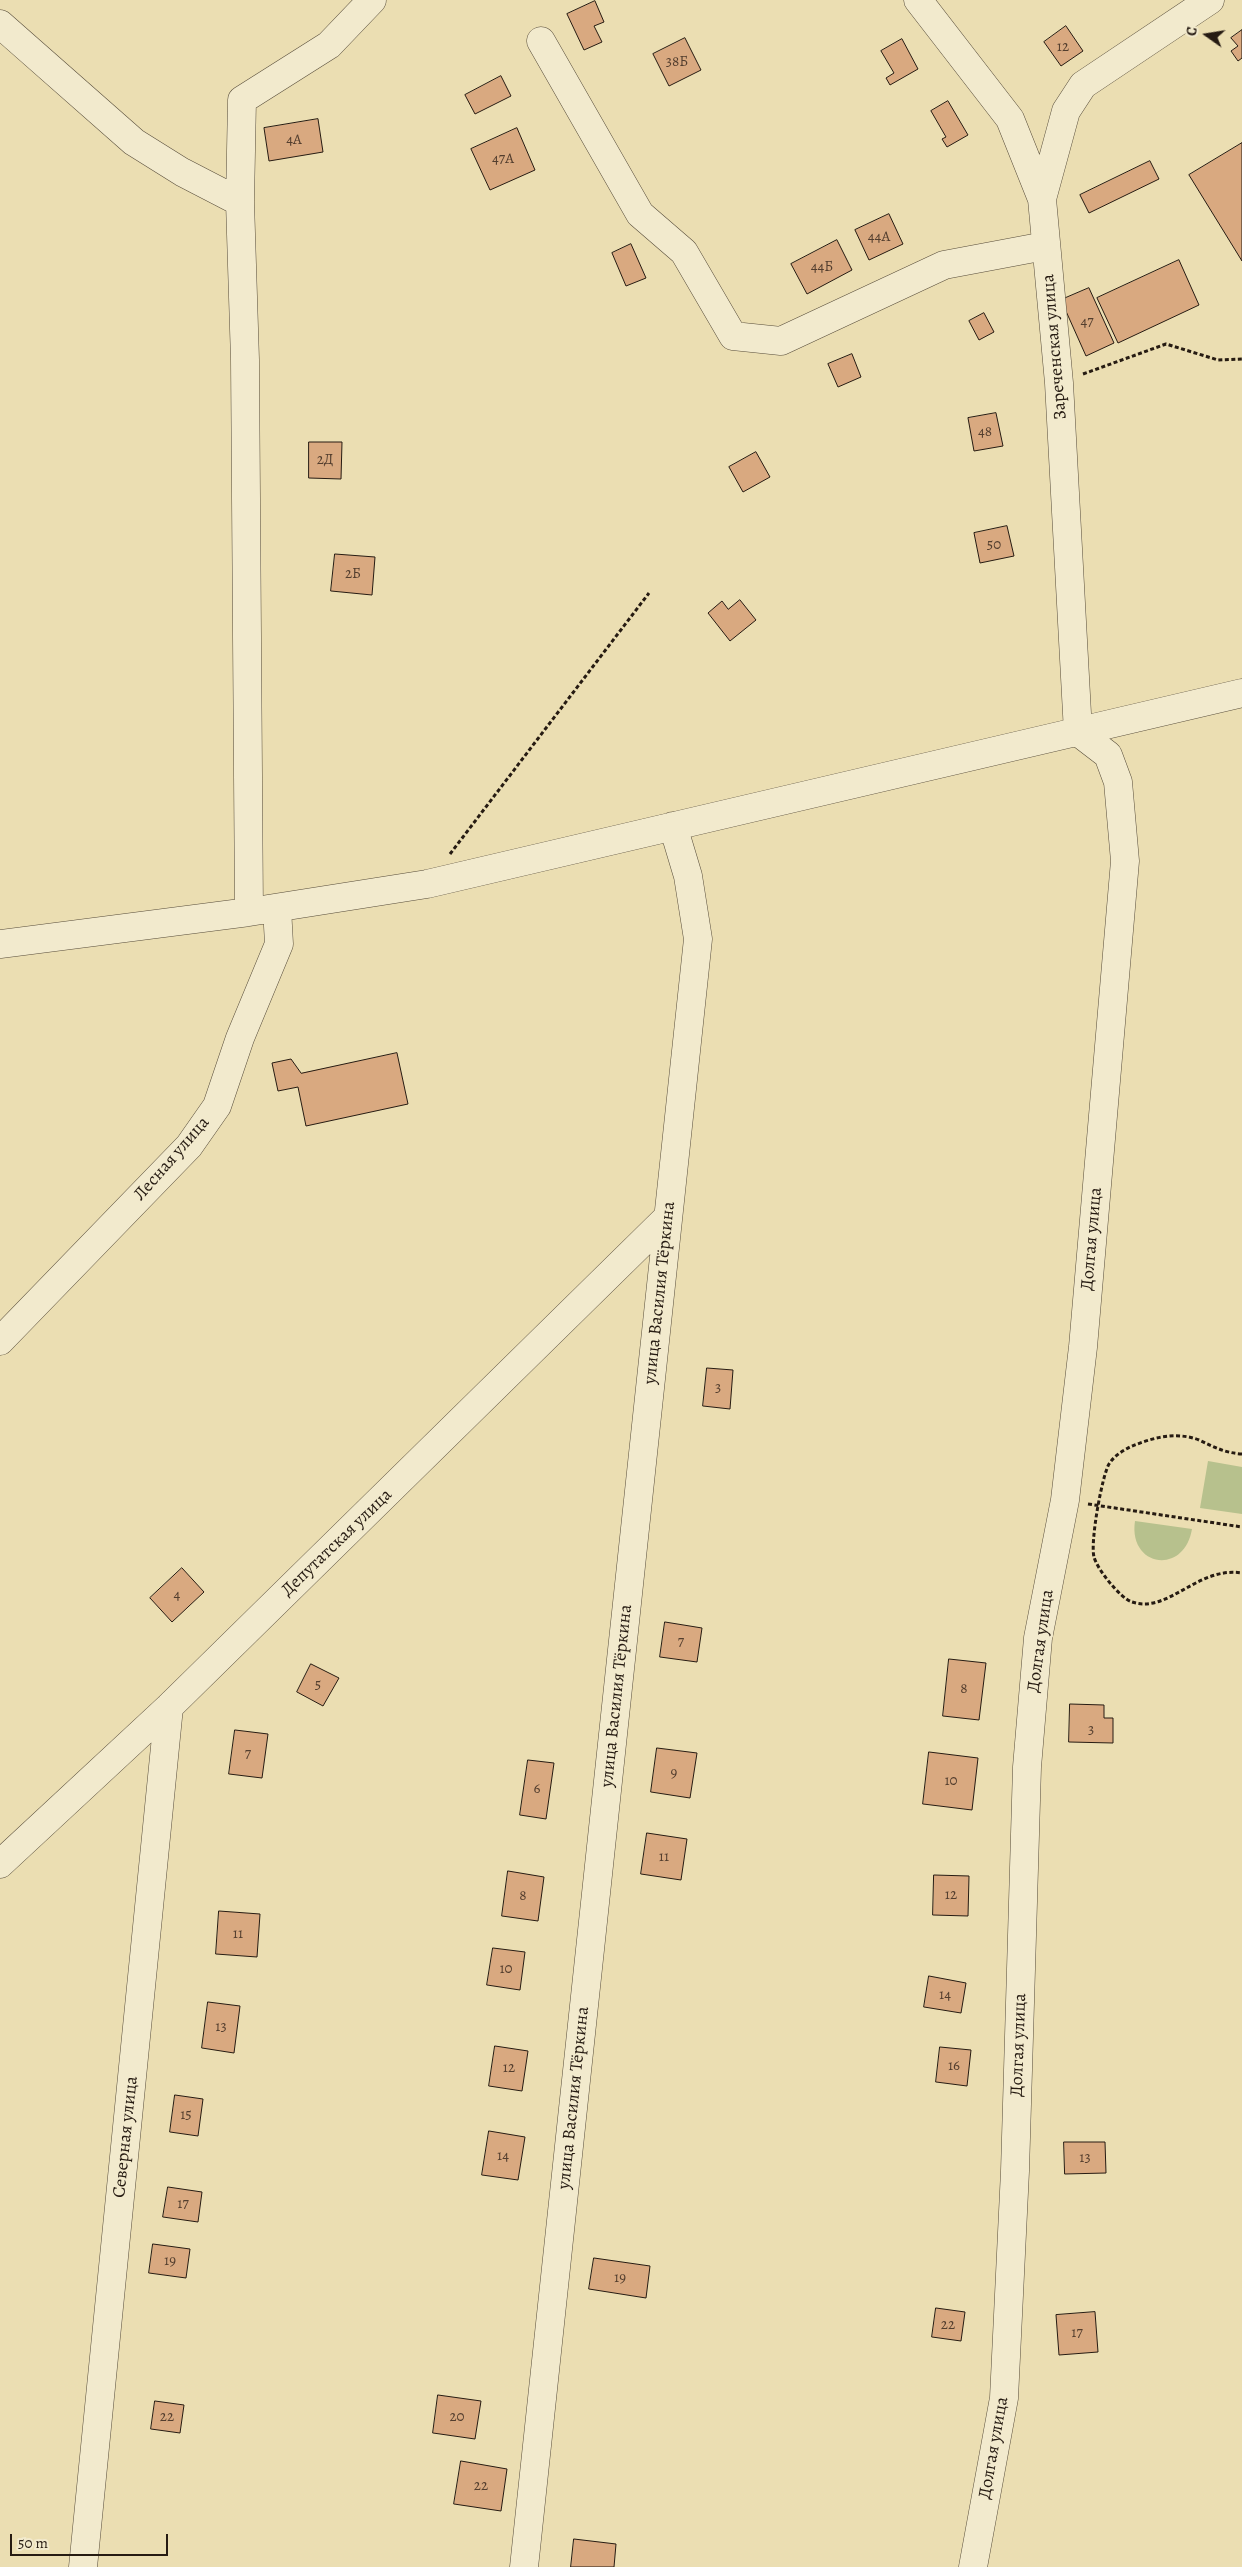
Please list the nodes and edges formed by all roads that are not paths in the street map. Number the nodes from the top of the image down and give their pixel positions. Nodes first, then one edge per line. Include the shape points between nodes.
1 (372, 0) edge
2 (918, 0) edge
3 (1210, 0) edge
4 (0, 24) edge
5 (541, 42) dead end
6 (1042, 199) junction
7 (240, 202) junction
8 (1045, 246) junction
9 (1242, 694) edge
10 (1078, 732) junction
11 (673, 826) junction
12 (277, 908) junction
13 (249, 912) junction
14 (0, 944) edge
15 (668, 1217) junction
16 (0, 1341) edge
17 (169, 1708) junction
18 (0, 1864) edge
19 (83, 2567) edge
20 (524, 2567) edge
21 (973, 2567) edge

1 - 7 street via 329,45 242,100
2 - 6 street, Зареченская улица via 1010,119
3 - 6 street via 1084,85 1066,111
4 - 7 street via 134,142
5 - 8 street via 640,214 684,252 733,336 781,341 944,265
6 - 8 street, Зареченская улица
7 - 13 street via 245,360
8 - 10 street, Зареченская улица via 1059,383
9 - 10 street
10 - 11 street
10 - 21 street, Долгая улица via 1108,754 1118,782 1125,861 1083,1347 1065,1500 1038,1638 1027,1767 1004,2398
11 - 12 street via 427,884
11 - 15 street, улица Василия Тёркина via 688,876 698,940
12 - 13 street
12 - 16 street, Лесная улица via 279,944 240,1038 217,1106 188,1146
13 - 14 street
15 - 17 street, Депутатская улица
15 - 20 street, улица Василия Тёркина
17 - 18 street, Депутатская улица
17 - 19 street, Северная улица

